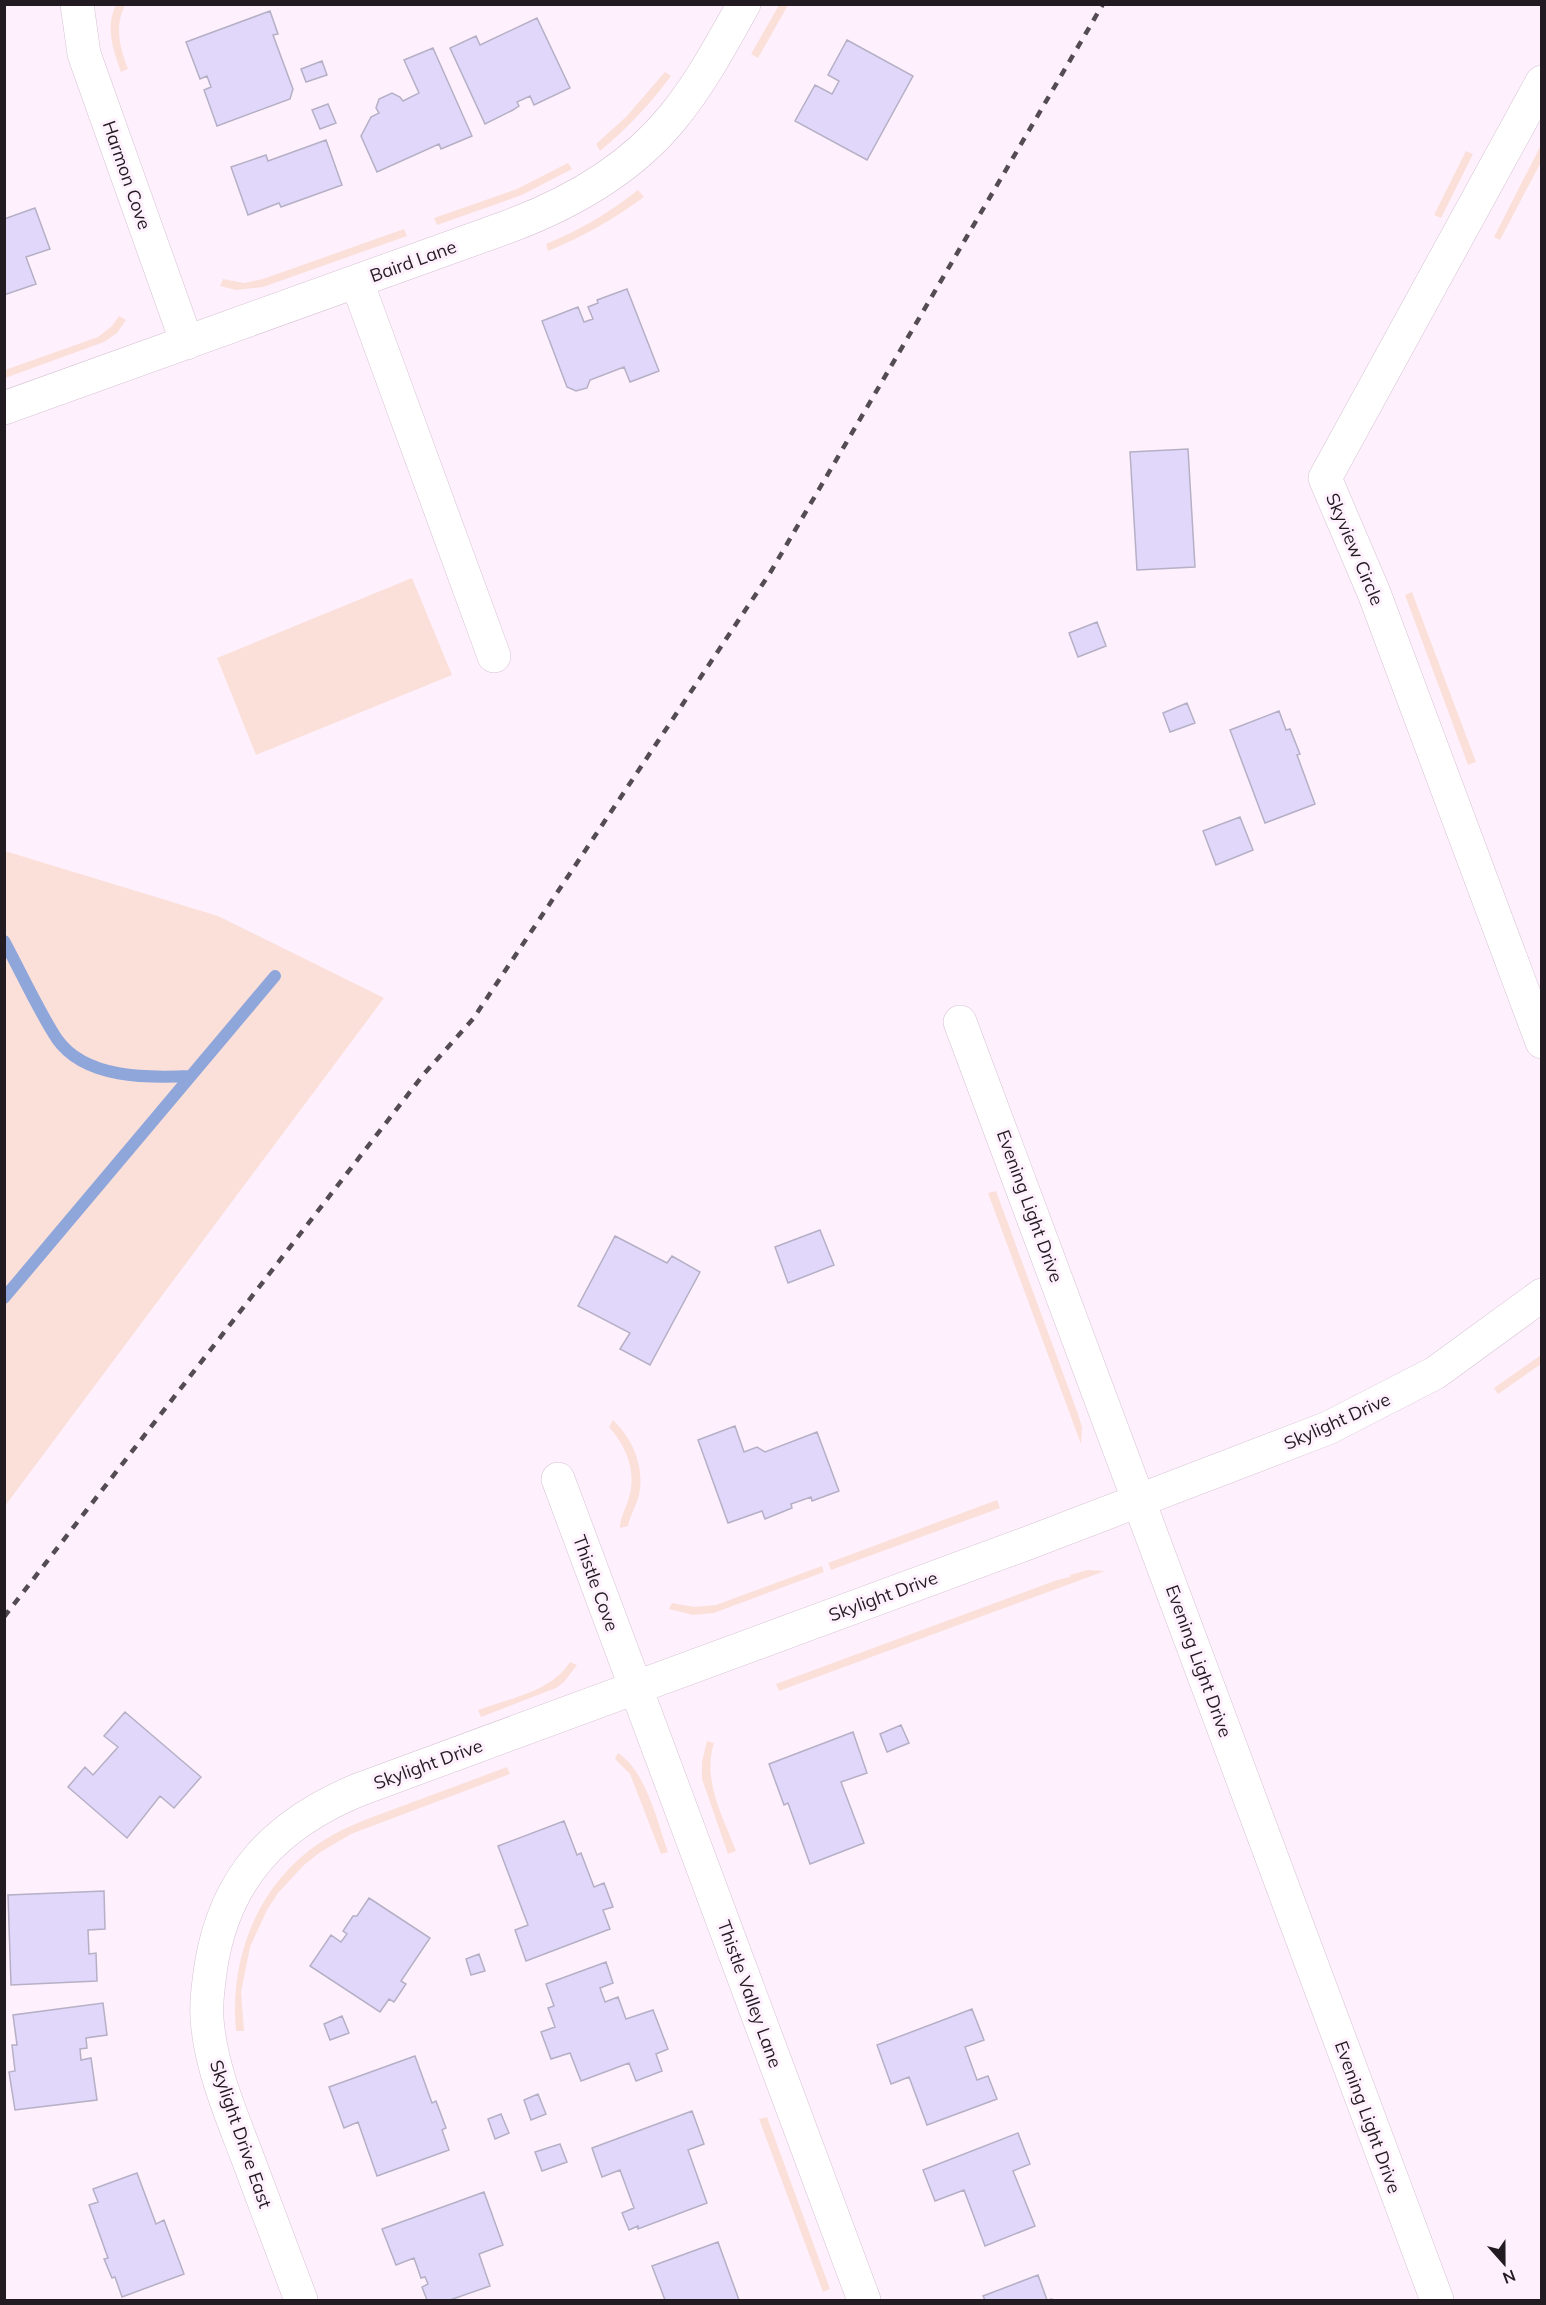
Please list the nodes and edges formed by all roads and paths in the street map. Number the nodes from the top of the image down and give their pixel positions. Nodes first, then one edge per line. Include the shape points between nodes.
1 (77, 4) edge
2 (744, 4) edge
3 (1542, 82) edge
4 (357, 282) junction
5 (187, 343) junction
6 (4, 408) edge
7 (494, 656) dead end
8 (960, 1022) dead end
9 (1542, 1042) edge
10 (1542, 1295) edge
11 (558, 1479) dead end
12 (1138, 1500) junction
13 (634, 1688) junction
14 (232, 1894) joint
15 (301, 2301) edge
16 (864, 2301) edge
17 (1437, 2301) edge

1 - 5 street, Harmon Cove via 84,54
2 - 4 street, Baird Lane via 673,117 601,182 520,223
3 - 9 street, Skyview Circle via 1325,478 1374,593
4 - 5 street, Baird Lane
4 - 7 street
5 - 6 street, Baird Lane
8 - 12 street, Evening Light Drive
10 - 12 street, Skylight Drive via 1435,1373 1360,1413 1320,1432
11 - 13 street, Thistle Cove
12 - 13 street, Skylight Drive
12 - 17 street, Evening Light Drive
13 - 14 street, Skylight Drive via 329,1802 286,1830 261,1853
13 - 16 street, Thistle Valley Lane
14 - 15 street, Skylight Drive East via 216,1938 206,2006 208,2029 219,2079

